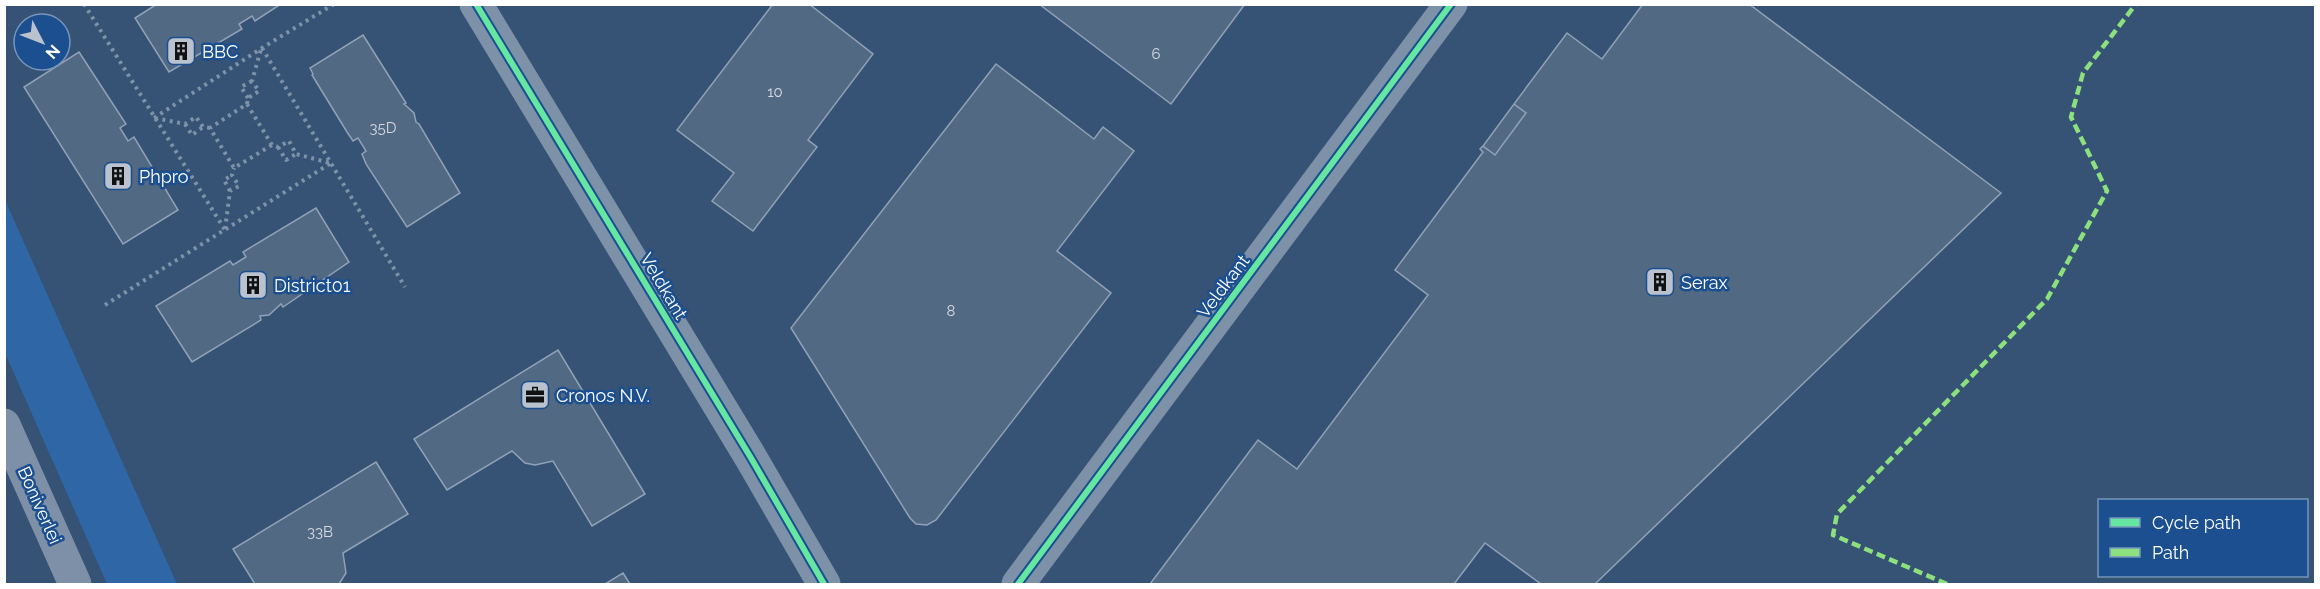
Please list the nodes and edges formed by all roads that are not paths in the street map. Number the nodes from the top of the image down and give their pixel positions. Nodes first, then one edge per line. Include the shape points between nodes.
1 (476, 4) edge
2 (1451, 4) edge
3 (4, 426) edge
4 (75, 585) edge
5 (824, 585) edge
6 (1018, 585) edge

1 - 5 street, Veldkant
2 - 6 street, Veldkant
3 - 4 highway, Boniverlei

